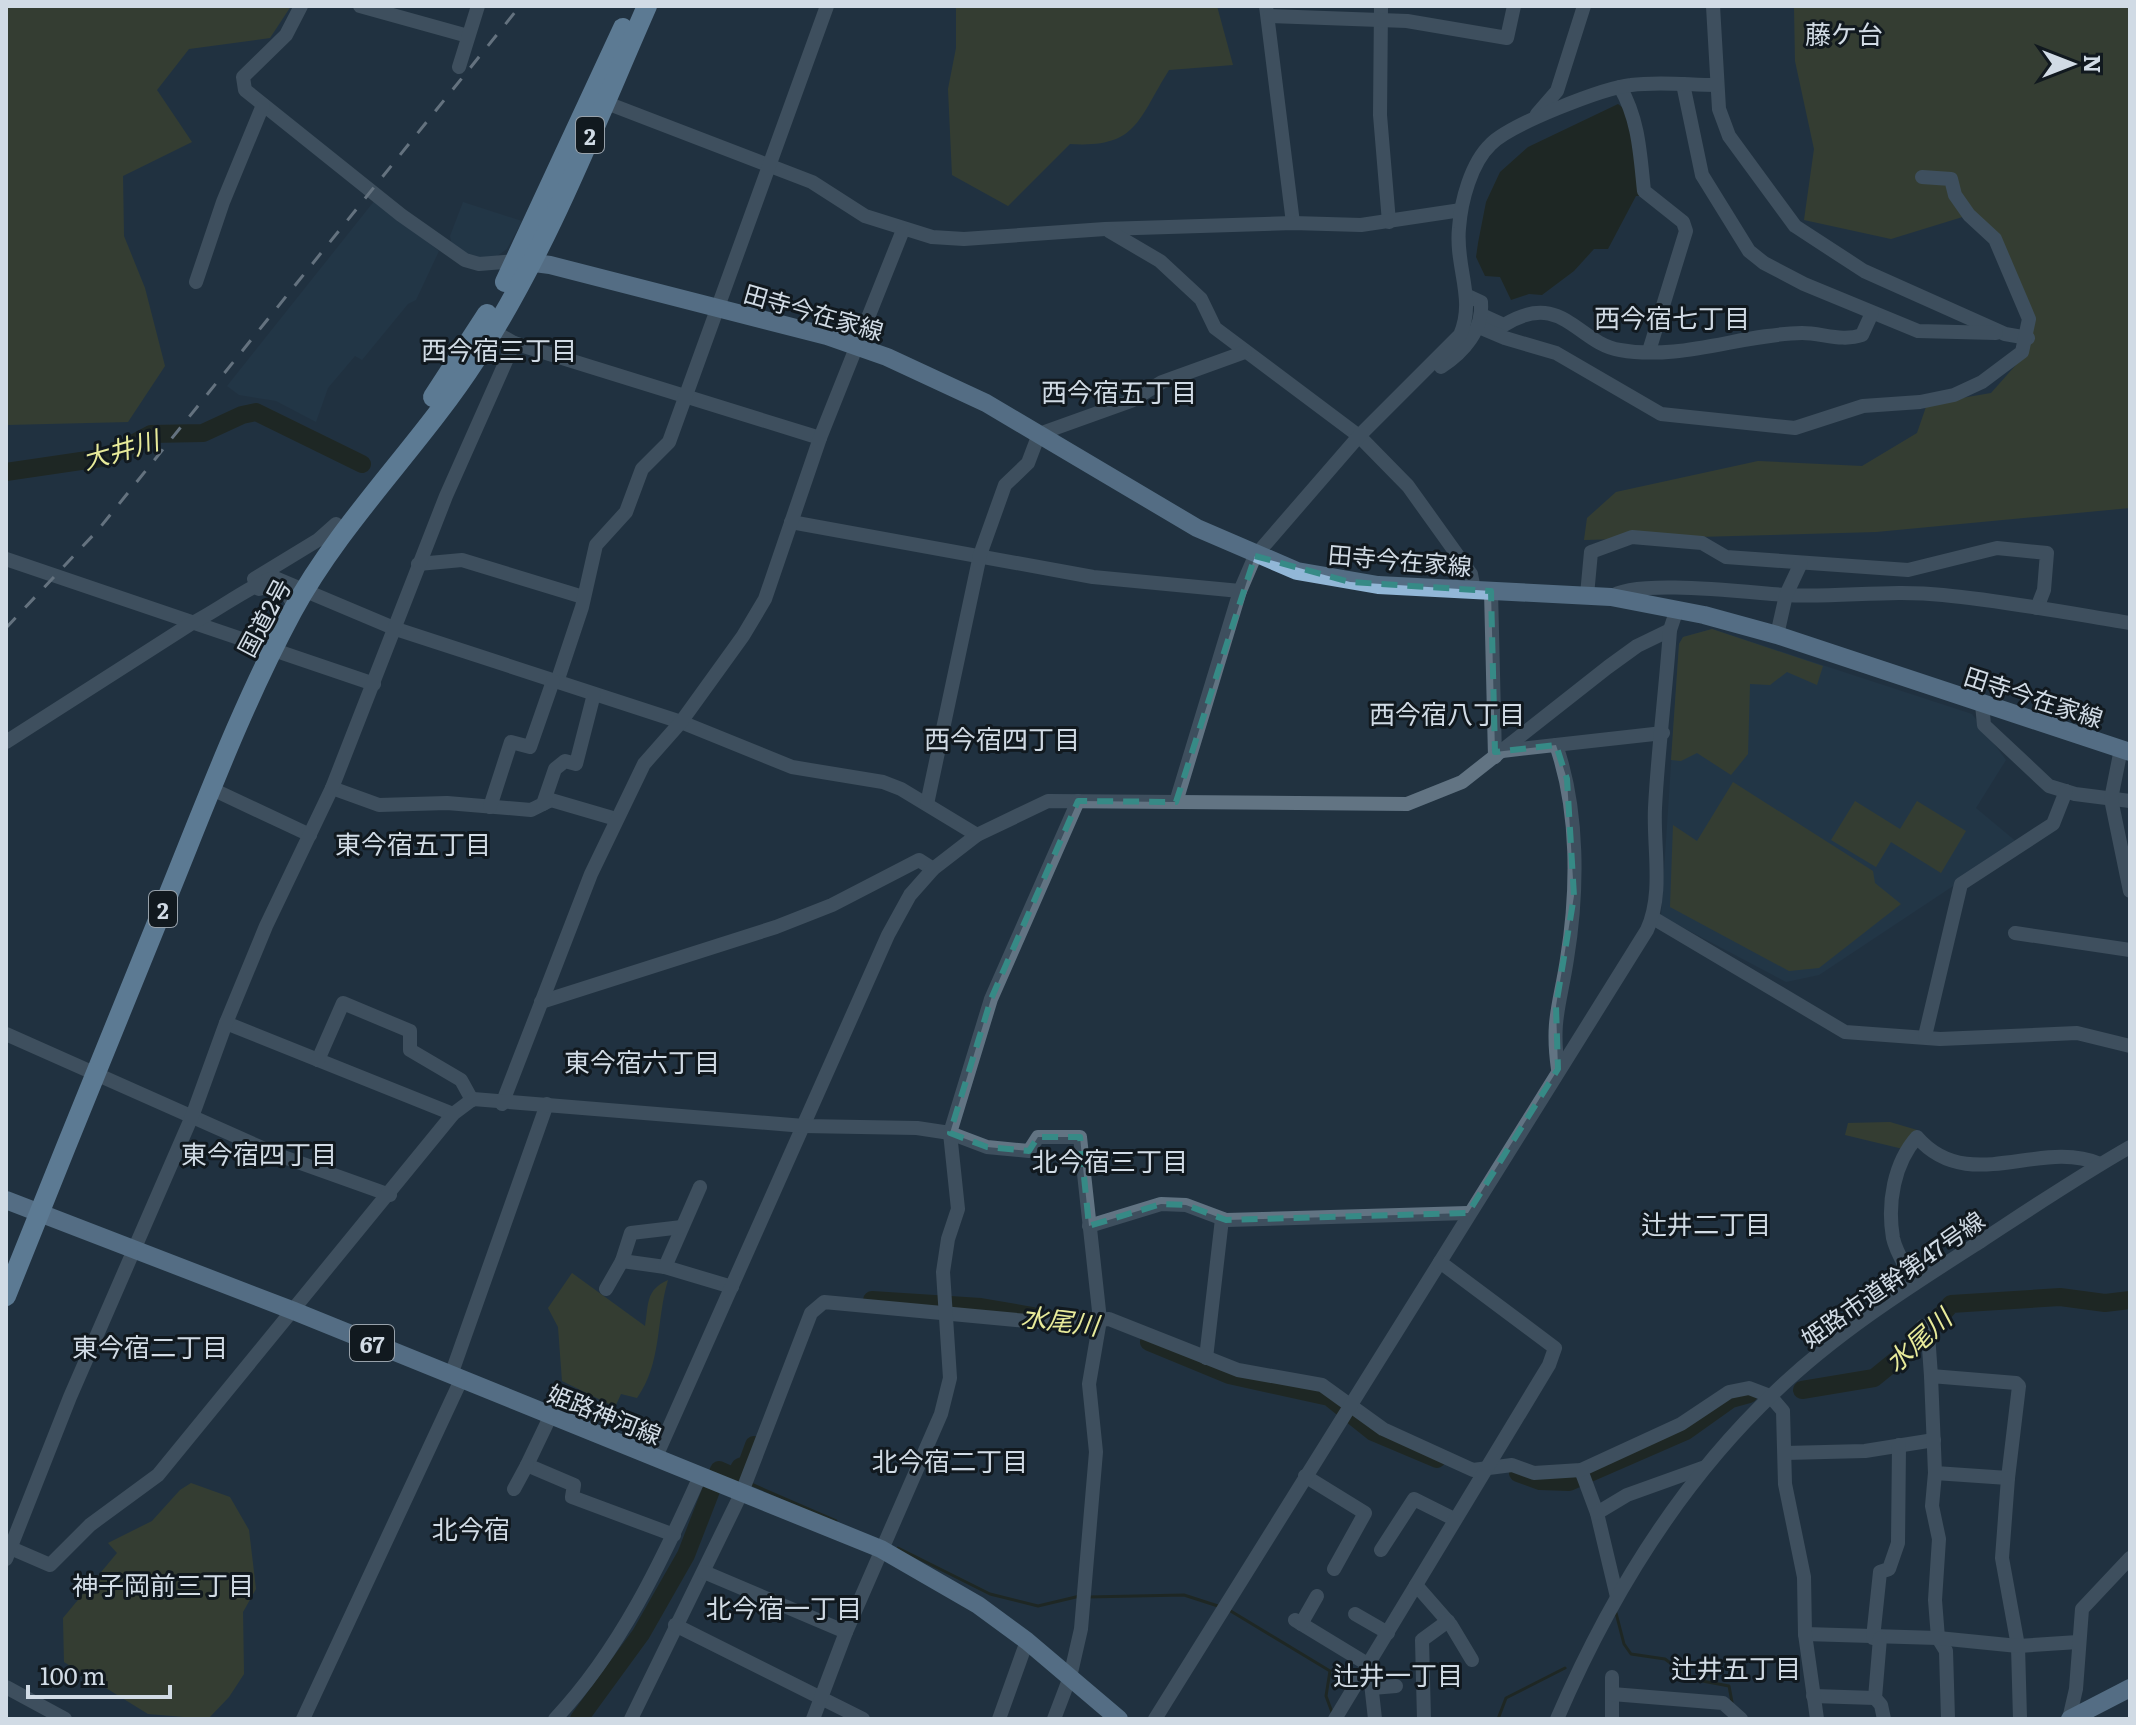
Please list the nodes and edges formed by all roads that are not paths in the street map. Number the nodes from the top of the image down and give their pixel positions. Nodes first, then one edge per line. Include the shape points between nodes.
1 (301, 6) edge
2 (360, 6) edge
3 (478, 6) edge
4 (632, 6) edge
5 (647, 6) edge
6 (827, 6) edge
7 (1514, 6) edge
8 (1584, 6) edge
9 (1713, 6) edge
10 (1268, 11) edge
11 (1381, 13) edge
12 (468, 36) junction
13 (459, 67) dead end
14 (1683, 84) junction
15 (1717, 85) junction
16 (1620, 87) junction
17 (604, 102) junction
18 (263, 105) junction
19 (1531, 120) junction
20 (768, 165) junction
21 (1922, 177) dead end
22 (1461, 210) junction
23 (1389, 222) junction
24 (1293, 223) junction
25 (1105, 229) junction
26 (903, 230) junction
27 (524, 262) junction
28 (196, 282) dead end
29 (1468, 296) junction
30 (717, 308) junction
31 (1872, 313) junction
32 (1480, 321) junction
33 (493, 331) junction
34 (2005, 334) junction
35 (2028, 338) junction
36 (514, 343) junction
37 (856, 347) junction
38 (1649, 351) junction
39 (1245, 352) junction
40 (1417, 377) junction
41 (685, 396) junction
42 (1039, 434) junction
43 (1359, 436) junction
44 (820, 438) junction
45 (791, 522) junction
46 (336, 524) joint
47 (980, 555) junction
48 (1255, 556) junction
49 (6, 559) edge
50 (1801, 563) junction
51 (418, 564) junction
52 (1482, 590) junction
53 (1240, 591) junction
54 (1587, 595) junction
55 (1786, 595) junction
56 (583, 597) junction
57 (1611, 597) junction
58 (299, 600) junction
59 (2037, 608) junction
60 (1677, 609) junction
61 (192, 623) junction
62 (2130, 623) edge
63 (396, 629) junction
64 (1670, 630) junction
65 (1777, 635) junction
66 (273, 649) junction
67 (555, 682) junction
68 (374, 684) junction
69 (594, 694) junction
70 (1982, 704) junction
71 (681, 722) junction
72 (1663, 733) junction
73 (6, 742) edge
74 (1556, 745) junction
75 (2125, 751) edge
76 (1499, 754) junction
77 (332, 788) junction
78 (212, 789) junction
79 (2066, 791) junction
80 (2111, 799) junction
81 (1078, 801) junction
82 (2130, 801) edge
83 (1176, 802) junction
84 (543, 804) junction
85 (927, 804) junction
86 (490, 807) junction
87 (616, 819) junction
88 (310, 835) junction
89 (977, 835) junction
90 (933, 869) junction
91 (2130, 891) edge
92 (1653, 918) junction
93 (2015, 933) dead end
94 (2130, 950) edge
95 (541, 1002) junction
96 (226, 1023) junction
97 (6, 1034) edge
98 (1925, 1036) junction
99 (2130, 1046) edge
100 (318, 1060) junction
101 (1558, 1069) junction
102 (97, 1073) junction
103 (472, 1100) junction
104 (502, 1104) junction
105 (547, 1104) junction
106 (193, 1114) junction
107 (453, 1114) junction
108 (804, 1126) junction
109 (950, 1133) junction
110 (2130, 1147) edge
111 (2100, 1164) junction
112 (700, 1187) dead end
113 (390, 1195) junction
114 (6, 1200) edge
115 (39, 1213) junction
116 (1468, 1213) junction
117 (1222, 1219) junction
118 (1089, 1226) junction
119 (682, 1227) junction
120 (137, 1249) junction
121 (622, 1261) junction
122 (1440, 1262) junction
123 (665, 1267) junction
124 (1914, 1284) junction
125 (732, 1287) junction
126 (606, 1289) dead end
127 (6, 1296) edge
128 (946, 1306) junction
129 (294, 1311) junction
130 (1100, 1320) junction
131 (1925, 1329) dead end
132 (1206, 1358) junction
133 (1931, 1376) junction
134 (456, 1378) junction
135 (1770, 1396) junction
136 (1349, 1404) junction
137 (550, 1417) junction
138 (1934, 1440) junction
139 (1899, 1445) junction
140 (1785, 1453) junction
141 (655, 1459) junction
142 (527, 1465) junction
143 (1705, 1466) junction
144 (1484, 1469) junction
145 (1935, 1473) junction
146 (1305, 1476) junction
147 (1584, 1476) junction
148 (702, 1477) junction
149 (2008, 1478) junction
150 (514, 1489) dead end
151 (740, 1491) junction
152 (1597, 1513) junction
153 (1454, 1519) junction
154 (674, 1535) junction
155 (881, 1549) junction
156 (1381, 1550) dead end
157 (7, 1551) edge
158 (2130, 1558) edge
159 (1334, 1569) dead end
160 (704, 1572) junction
161 (1416, 1585) junction
162 (1317, 1596) dead end
163 (1617, 1597) junction
164 (1355, 1614) dead end
165 (1448, 1621) junction
166 (675, 1625) junction
167 (846, 1632) junction
168 (1388, 1633) junction
169 (1805, 1634) junction
170 (1876, 1638) junction
171 (1938, 1638) junction
172 (1027, 1641) junction
173 (2078, 1642) junction
174 (2018, 1646) junction
175 (1472, 1660) dead end
176 (1369, 1665) junction
177 (1070, 1677) junction
178 (1612, 1677) dead end
179 (1396, 1686) dead end
180 (6, 1687) edge
181 (1372, 1688) junction
182 (2128, 1692) edge
183 (1612, 1694) junction
184 (819, 1696) junction
185 (1813, 1696) junction
186 (1875, 1698) junction
187 (2073, 1718) edge
188 (65, 1719) edge
189 (303, 1719) edge
190 (555, 1719) edge
191 (631, 1719) edge
192 (813, 1719) edge
193 (863, 1719) edge
194 (999, 1719) edge
195 (1054, 1719) edge
196 (1119, 1719) edge
197 (1155, 1719) edge
198 (1335, 1719) edge
199 (1375, 1719) edge
200 (1424, 1719) edge
201 (1557, 1719) edge
202 (1612, 1719) edge
203 (1741, 1719) edge
204 (1817, 1719) edge
205 (1884, 1719) edge
206 (1948, 1719) edge
207 (2020, 1719) edge

1 - 18 street via 286,35 243,77 245,90
2 - 12 street
3 - 12 street
4 - 27 highway, 国道2号 / 2
5 - 17 highway, 国道2号 / 2
6 - 20 street
7 - 11 street via 1507,38
8 - 19 street via 1557,91
9 - 15 street
10 - 11 street
10 - 24 street
11 - 23 street via 1380,115
12 - 13 street
14 - 15 street
14 - 16 street
14 - 31 street via 1702,175 1749,251 1804,284
15 - 34 street via 1729,136 1795,226 1864,271
16 - 19 street
16 - 38 street via 1639,137 1644,191 1683,222 1686,231
17 - 20 street
17 - 27 highway, 国道2号 / 2
18 - 27 street via 465,260
18 - 28 street
19 - 22 street via 1490,144
20 - 26 street
20 - 30 street
21 - 35 street via 1951,179 1969,215 1995,239 2029,319
22 - 23 street
22 - 29 street via 1458,260
23 - 24 street
24 - 25 street
25 - 26 street via 964,239
25 - 39 street via 1174,273 1201,299 1215,328
26 - 37 street
27 - 30 main road, 田寺今在家線
27 - 33 highway, 国道2号 / 2
27 - 46 highway, 国道2号 / 2 via 453,368
29 - 32 street via 1481,302
29 - 40 street via 1468,317 1460,335
30 - 37 main road, 田寺今在家線
30 - 41 street
31 - 34 street via 1918,331
31 - 38 street via 1862,335 1852,339 1801,333
32 - 35 street via 1505,338 1556,353 1661,414 1795,428 1863,406 1954,395 2003,369 2022,352
32 - 38 street via 1504,325 1530,314 1564,318 1617,350
32 - 40 street via 1459,353
33 - 36 street
33 - 58 highway, 国道2号 / 2
34 - 35 street
36 - 41 street
36 - 51 street
37 - 42 main road, 田寺今在家線 via 932,377
37 - 44 street
39 - 42 street
39 - 43 street
40 - 43 street
41 - 44 street
41 - 56 street via 669,442 642,469 626,512 596,545
42 - 47 street via 1028,463 1005,485
42 - 48 main road, 田寺今在家線 via 1197,528
43 - 48 street
43 - 52 street via 1408,486
44 - 45 street
45 - 47 street
45 - 71 street via 765,599
46 - 61 street
47 - 53 street via 1093,577
47 - 85 street
48 - 52 main road, 田寺今在家線 via 1350,582
48 - 53 street
49 - 61 street
50 - 54 street via 1726,557 1702,543 1632,537 1591,552
50 - 55 street
50 - 59 street via 1908,570 1997,548 2047,553
51 - 56 street via 462,560
51 - 63 street
52 - 54 main road, 田寺今在家線
52 - 76 street
53 - 83 street
54 - 57 main road, 田寺今在家線
55 - 57 street via 1660,588 1619,591
55 - 59 street via 1913,593
55 - 65 street
56 - 67 street
57 - 60 main road, 田寺今在家線
58 - 61 street via 275,578
58 - 63 street
58 - 66 highway, 国道2号 / 2
59 - 62 street
60 - 64 street
60 - 65 main road, 田寺今在家線
61 - 66 street
61 - 73 street
63 - 67 street
63 - 68 street
64 - 72 street
64 - 76 street via 1608,667
65 - 70 main road, 田寺今在家線
66 - 68 street
66 - 78 highway, 国道2号 / 2
67 - 69 street
67 - 86 street via 530,747 511,742
68 - 77 street
69 - 71 street
69 - 84 street via 576,764 565,761 555,769
70 - 75 main road, 田寺今在家線
70 - 79 street via 1984,725 2049,786
71 - 85 street via 792,767 883,782
71 - 87 street via 644,764
72 - 74 street
72 - 92 street
74 - 76 street
74 - 101 street via 1567,779 1574,896 1556,1006
75 - 80 street
76 - 83 street via 1462,782 1407,804
77 - 86 street via 379,805
77 - 88 street
78 - 88 street
78 - 102 highway, 国道2号 / 2
79 - 80 street
79 - 98 street via 2053,824 1961,884
80 - 82 street
80 - 91 street
81 - 83 street
81 - 89 street via 1048,801
81 - 109 street via 991,999
84 - 86 street via 531,810
84 - 87 street via 551,800
85 - 89 street
87 - 95 street
88 - 96 street
89 - 90 street
90 - 95 street via 919,860 776,927
90 - 108 street via 910,895 888,935
92 - 98 street via 1845,1032
92 - 101 street
93 - 94 street
95 - 104 street
96 - 100 street
96 - 106 street
97 - 102 street
98 - 99 street via 2077,1033
100 - 103 street via 343,1003 410,1031 410,1050 461,1080
100 - 107 street
101 - 116 street
102 - 106 street
102 - 115 highway, 国道2号 / 2
103 - 104 street
103 - 107 street
104 - 105 street
105 - 108 street
105 - 134 street
106 - 113 street via 278,1155
106 - 120 street
107 - 113 street
108 - 109 street
108 - 125 street
109 - 118 street via 987,1147 1029,1151 1038,1137 1080,1137
109 - 128 street via 958,1209 946,1250
110 - 111 street, 姫路市道幹第47号線
111 - 124 street, 姫路市道幹第47号線
111 - 124 street via 2078,1155 1964,1166 1927,1148 1917,1137 1902,1154 1894,1185 1893,1239
112 - 119 street
113 - 129 street
114 - 115 main road
115 - 120 main road, 姫路神河線 / 67
115 - 127 highway, 国道2号 / 2
116 - 117 street
116 - 122 street
117 - 118 street via 1186,1205 1161,1204
117 - 132 street
118 - 130 street
119 - 121 street via 631,1233
119 - 123 street
120 - 129 main road, 姫路神河線 / 67
120 - 157 street
121 - 123 street
121 - 126 street
122 - 136 street
122 - 144 street via 1555,1348
123 - 125 street
124 - 135 street, 姫路市道幹第47号線 via 1842,1334
125 - 141 street
128 - 130 street via 1049,1323
128 - 151 street via 824,1302 811,1313
128 - 155 street via 950,1378 944,1402
129 - 134 main road, 姫路神河線 / 67
129 - 157 street via 158,1475 90,1525 50,1565
130 - 132 street via 1120,1322
130 - 177 street via 1089,1384 1095,1491 1081,1629
131 - 133 street
132 - 136 street via 1238,1370 1322,1385
133 - 138 street
133 - 149 street via 2019,1386
134 - 137 main road, 姫路神河線 / 67
134 - 189 street
135 - 140 street via 1782,1405
135 - 143 street, 姫路市道幹第47号線
135 - 147 street via 1757,1389 1729,1392
136 - 144 street via 1417,1446 1473,1470
136 - 146 street
137 - 141 main road, 姫路神河線 / 67
137 - 142 street
138 - 139 street
138 - 145 street
139 - 140 street
139 - 170 street via 1898,1543 1889,1569 1880,1572
140 - 169 street via 1788,1510 1804,1577
141 - 148 main road, 姫路神河線 / 67
142 - 150 street
142 - 154 street via 574,1485 572,1497
143 - 152 street via 1627,1495
143 - 163 street, 姫路市道幹第47号線
144 - 147 street via 1512,1465 1534,1473
144 - 153 street
145 - 149 street
145 - 171 street
146 - 159 street via 1365,1513
146 - 197 street
147 - 152 street
148 - 151 main road, 姫路神河線 / 67
148 - 154 street
149 - 174 street via 2002,1558
151 - 155 main road, 姫路神河線 / 67
151 - 160 street
152 - 163 street
153 - 156 street via 1414,1499
153 - 161 street
154 - 190 street via 621,1630
155 - 167 street
155 - 172 main road, 姫路神河線 / 67 via 964,1595
158 - 173 street via 2082,1609
160 - 166 street
160 - 167 street
161 - 165 street
161 - 168 street
162 - 176 street via 1298,1622
163 - 201 street, 姫路市道幹第47号線
164 - 168 street
165 - 175 street
165 - 200 street via 1422,1640
166 - 184 street
166 - 191 street
167 - 184 street
168 - 176 street
169 - 170 street
169 - 185 street
170 - 171 street
170 - 186 street
171 - 174 street
171 - 206 street via 1946,1651
172 - 177 main road, 姫路神河線 / 67
172 - 194 street
173 - 174 street
173 - 187 street
174 - 207 street
176 - 181 street
176 - 198 street
177 - 195 street
177 - 196 main road, 姫路神河線 / 67
178 - 183 street
179 - 181 street
180 - 188 street
181 - 199 street
182 - 187 main road
183 - 202 street
183 - 203 street via 1723,1703
184 - 192 street
184 - 193 street
185 - 186 street
185 - 204 street
186 - 205 street

